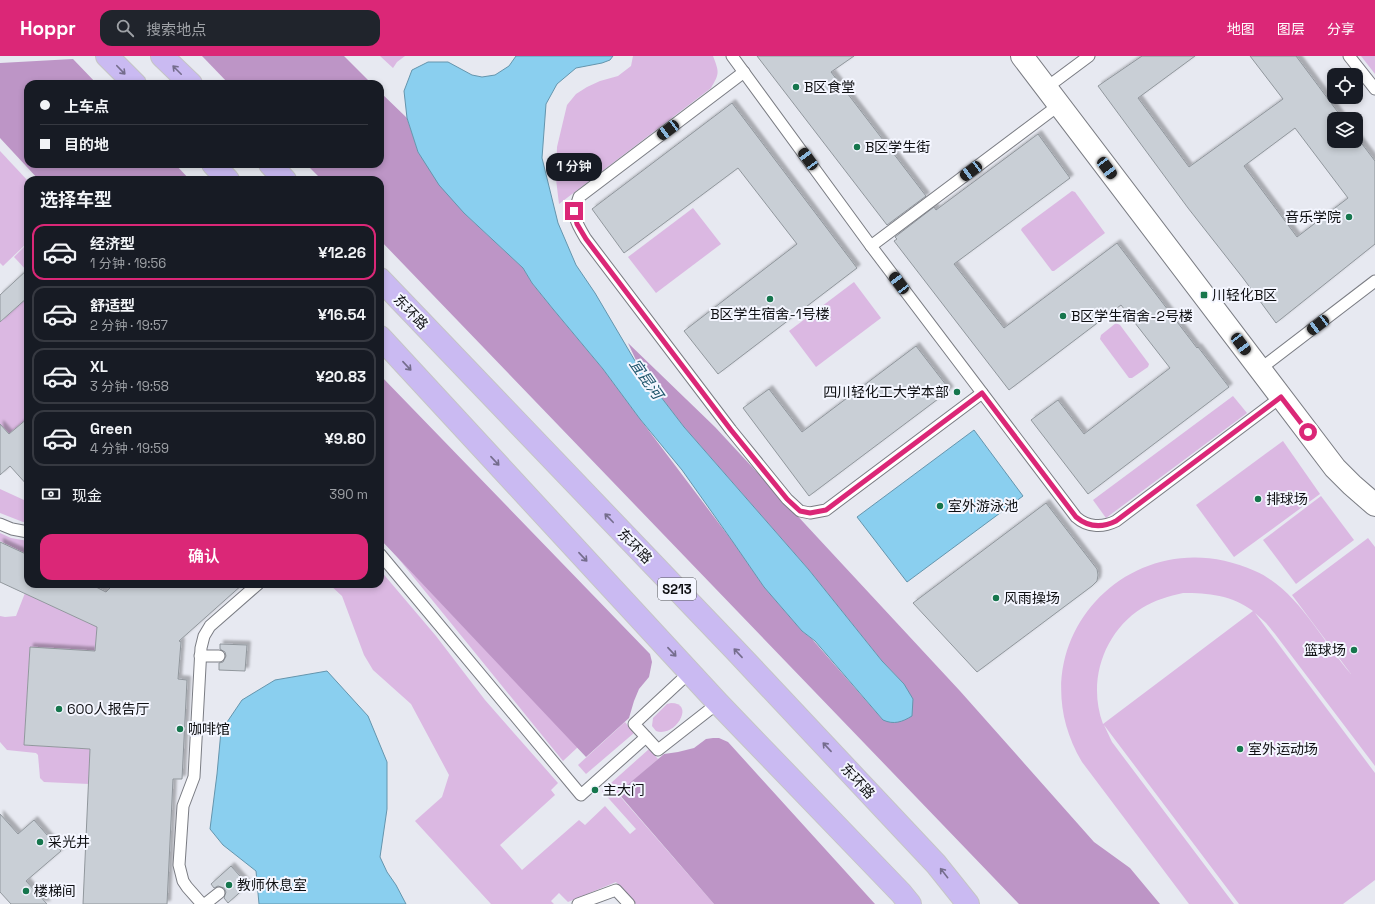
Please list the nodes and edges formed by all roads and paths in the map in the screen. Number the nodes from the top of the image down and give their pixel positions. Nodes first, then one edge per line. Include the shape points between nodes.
1 (107, 56) edge
2 (162, 56) edge
3 (732, 56) edge
4 (1022, 56) edge
5 (1089, 56) edge
6 (1349, 56) edge
7 (744, 72) junction
8 (131, 80) edge
9 (187, 80) edge
10 (1375, 89) edge
11 (1053, 97) junction
12 (216, 168) edge
13 (274, 168) edge
14 (224, 176) edge
15 (281, 176) edge
16 (871, 246) junction
17 (1375, 281) edge
18 (384, 283) edge
19 (384, 341) edge
20 (1260, 369) junction
21 (982, 393) junction
22 (1281, 397) junction
23 (1375, 505) edge
24 (0, 524) edge
25 (24, 531) edge
26 (384, 559) edge
27 (253, 588) edge
28 (200, 656) junction
29 (219, 656) dead end
30 (690, 672) junction
31 (718, 703) junction
32 (646, 737) junction
33 (219, 893) dead end
34 (202, 904) edge
35 (205, 904) edge
36 (578, 904) edge
37 (629, 904) edge
38 (910, 904) edge
39 (968, 904) edge

1 -> 8 highway
9 -> 2 highway
3 - 7 lane
4 - 11 street
5 - 11 lane
6 - 10 lane
7 - 16 lane
7 - 21 lane via 579,197 574,211 577,224 586,239 731,430 787,499 800,511 810,513 826,510
11 - 16 lane
11 - 20 street
12 - 14 highway
13 - 15 highway
16 - 21 lane
17 - 20 lane
39 -> 18 highway, 东环路 / S213 via 936,864 735,650
19 -> 30 highway
20 - 22 street
21 - 22 lane via 1076,517 1099,526 1116,521
22 - 23 street via 1335,468
24 - 25 lane
26 - 32 lane via 581,795
27 - 28 lane via 210,626 202,641
28 - 29 lane
28 - 34 lane via 194,777 183,806 179,865 183,881
30 - 31 highway
30 - 32 lane via 634,724
31 - 32 lane via 658,750
31 - 38 highway
33 - 35 lane
36 - 37 lane via 616,890

